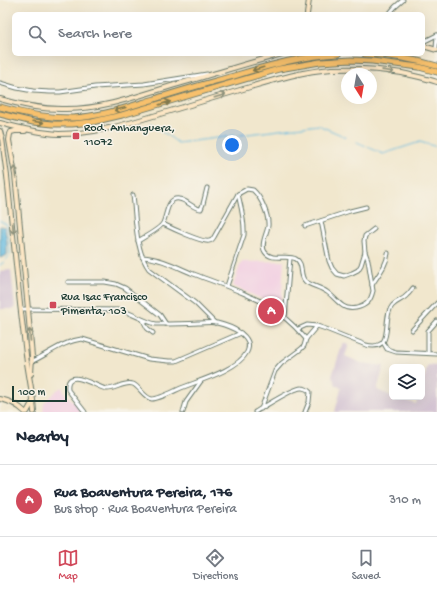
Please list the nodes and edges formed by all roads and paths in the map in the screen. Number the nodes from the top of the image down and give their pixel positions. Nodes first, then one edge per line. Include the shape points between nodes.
1 (309, 0) edge
2 (403, 0) edge
3 (307, 12) edge
4 (391, 12) edge
5 (437, 35) edge
6 (425, 41) edge
7 (425, 47) edge
8 (436, 50) edge
9 (275, 56) edge
10 (315, 56) edge
11 (391, 56) edge
12 (437, 66) edge
13 (437, 72) edge
14 (216, 73) junction
15 (437, 82) edge
16 (0, 83) edge
17 (0, 99) edge
18 (0, 107) edge
19 (0, 114) edge
20 (0, 123) edge
21 (0, 131) edge
22 (33, 131) junction
23 (207, 188) dead end
24 (238, 194) junction
25 (133, 195) dead end
26 (366, 207) dead end
27 (321, 221) junction
28 (163, 224) junction
29 (305, 226) dead end
30 (374, 229) dead end
31 (138, 240) junction
32 (364, 252) junction
33 (388, 253) dead end
34 (142, 257) junction
35 (290, 258) junction
36 (68, 282) dead end
37 (372, 285) junction
38 (227, 286) junction
39 (413, 288) dead end
40 (437, 304) edge
41 (28, 308) junction
42 (21, 309) junction
43 (285, 318) junction
44 (143, 320) junction
45 (437, 321) edge
46 (215, 323) junction
47 (166, 324) junction
48 (317, 326) junction
49 (298, 329) junction
50 (412, 330) dead end
51 (153, 333) dead end
52 (241, 333) junction
53 (306, 339) junction
54 (383, 342) junction
55 (428, 353) junction
56 (437, 354) edge
57 (30, 363) junction
58 (201, 381) junction
59 (0, 399) edge
60 (33, 400) junction
61 (15, 404) junction
62 (261, 409) junction
63 (20, 412) edge
64 (26, 412) edge
65 (34, 412) edge
66 (85, 412) edge
67 (183, 412) edge
68 (255, 412) edge
69 (305, 412) edge

1 - 3 main road
2 - 4 street
5 - 6 street
5 - 8 street
7 - 8 main road
9 - 14 main road
10 -> 18 highway via 275,64 89,116 47,117
11 - 12 highway
19 -> 13 highway via 53,124 92,122 279,69 320,62 372,60
14 - 16 street via 144,84 60,92 33,91
14 - 17 main road via 120,101 83,108 39,108
22 -> 15 main road via 82,133 102,130 268,82 331,69 383,70
20 - 22 main road
21 -> 42 main road
41 -> 22 main road via 9,137 15,131
23 - 28 street via 201,209 178,198 170,202
24 - 28 street via 210,241 206,242
24 - 35 street via 249,189 259,196 268,219 264,251 272,256
24 - 38 street via 245,228
25 - 31 street
26 - 27 street
27 - 29 street
27 - 32 street via 329,261 337,274 344,276 358,270
28 - 31 street
30 - 32 street via 366,236
31 - 34 street
32 - 37 street via 368,260
33 - 37 street via 384,266
34 - 38 street via 168,263
34 - 46 street via 149,269 195,303
35 - 37 street via 299,262 301,275 306,282 328,292 343,307 357,308 368,302 373,291
35 - 43 street
36 - 47 street via 116,284 160,315
38 - 43 street via 261,301
39 - 54 street via 391,308
40 - 50 street
41 - 42 street
41 - 44 street via 120,310
57 -> 41 main road
42 - 57 main road
43 - 49 street
44 - 47 street
44 - 51 street
45 - 55 street via 428,331
46 - 47 street
46 - 52 street
48 - 49 street via 306,325
48 - 53 street
48 - 54 street via 366,345 376,347
49 - 53 street
52 - 57 street via 170,362 148,359 82,338
52 - 58 street via 248,341 244,356 232,366
53 - 62 street via 304,346 275,371
54 - 55 street via 387,349 396,352
55 - 56 street
57 - 60 main road
58 - 66 street via 152,399 132,384 106,389 81,378 72,379 68,383 68,390
58 - 67 street via 186,402
59 - 61 main road
60 - 64 main road
60 - 65 main road
61 - 63 main road
61 - 64 main road
62 - 68 street
62 - 69 street via 301,388 310,392

